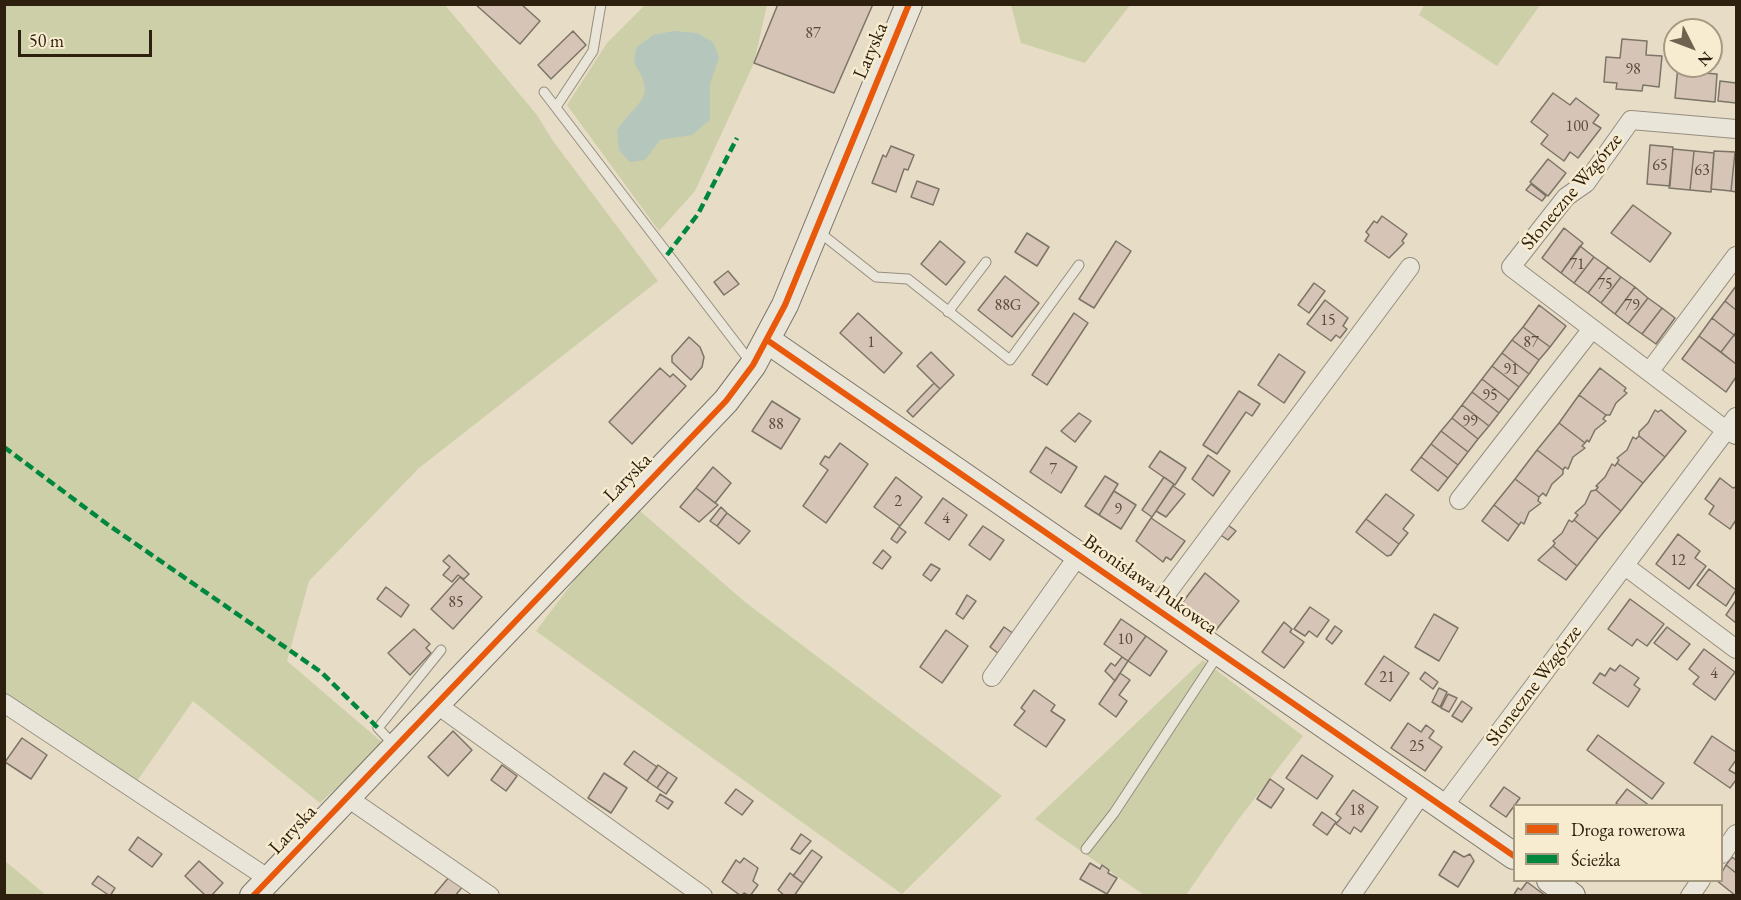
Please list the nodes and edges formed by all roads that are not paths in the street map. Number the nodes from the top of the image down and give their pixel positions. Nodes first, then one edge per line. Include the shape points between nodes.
1 (601, 4) edge
2 (909, 4) edge
3 (544, 92) dead end
4 (556, 107) junction
5 (1737, 129) edge
6 (817, 231) junction
7 (1737, 256) edge
8 (986, 262) dead end
9 (1079, 265) dead end
10 (1410, 267) dead end
11 (948, 312) junction
12 (1592, 329) junction
13 (767, 340) junction
14 (753, 365) junction
15 (1649, 372) junction
16 (1733, 428) edge
17 (1459, 500) dead end
18 (1078, 556) junction
19 (1624, 566) junction
20 (1155, 609) junction
21 (1737, 649) edge
22 (441, 651) dead end
23 (1219, 653) junction
24 (992, 677) dead end
25 (4, 703) edge
26 (436, 704) junction
27 (395, 746) junction
28 (348, 795) junction
29 (1432, 800) junction
30 (1737, 834) edge
31 (1086, 849) dead end
32 (1723, 853) edge
33 (1513, 855) edge
34 (1553, 882) edge
35 (1700, 882) edge
36 (261, 887) edge
37 (490, 896) edge
38 (703, 896) edge
39 (1351, 896) edge
40 (1572, 896) edge
41 (1690, 896) edge

1 - 4 lane via 593,51
2 - 6 street, Laryska
3 - 4 lane
4 - 14 lane
5 - 12 street, Słoneczne Wzgórze via 1631,120 1586,183 1566,197 1511,267
6 - 11 lane via 876,277 908,279
6 - 13 street, Laryska
7 - 15 street
8 - 11 lane
9 - 11 lane via 1010,360
10 - 20 street, Bronisława Pukowca
12 - 15 street, Słoneczne Wzgórze
12 - 17 street
13 - 14 street, Laryska
13 - 18 street, Bronisława Pukowca
14 - 26 street, Laryska via 726,401
15 - 16 street, Słoneczne Wzgórze
16 - 19 street, Słoneczne Wzgórze
18 - 20 street, Bronisława Pukowca
18 - 24 street, Bronisława Pukowca
19 - 21 street
19 - 29 street, Słoneczne Wzgórze
20 - 23 street, Bronisława Pukowca
22 - 27 lane via 378,728
23 - 29 street, Bronisława Pukowca
23 - 31 lane, Bronisława Pukowca
25 - 36 street, Laryska
26 - 27 street, Laryska
26 - 38 street
27 - 28 street, Laryska
28 - 36 street, Laryska
28 - 37 street
29 - 33 street, Bronisława Pukowca
29 - 39 street
30 - 32 street
34 - 40 street
35 - 41 street

